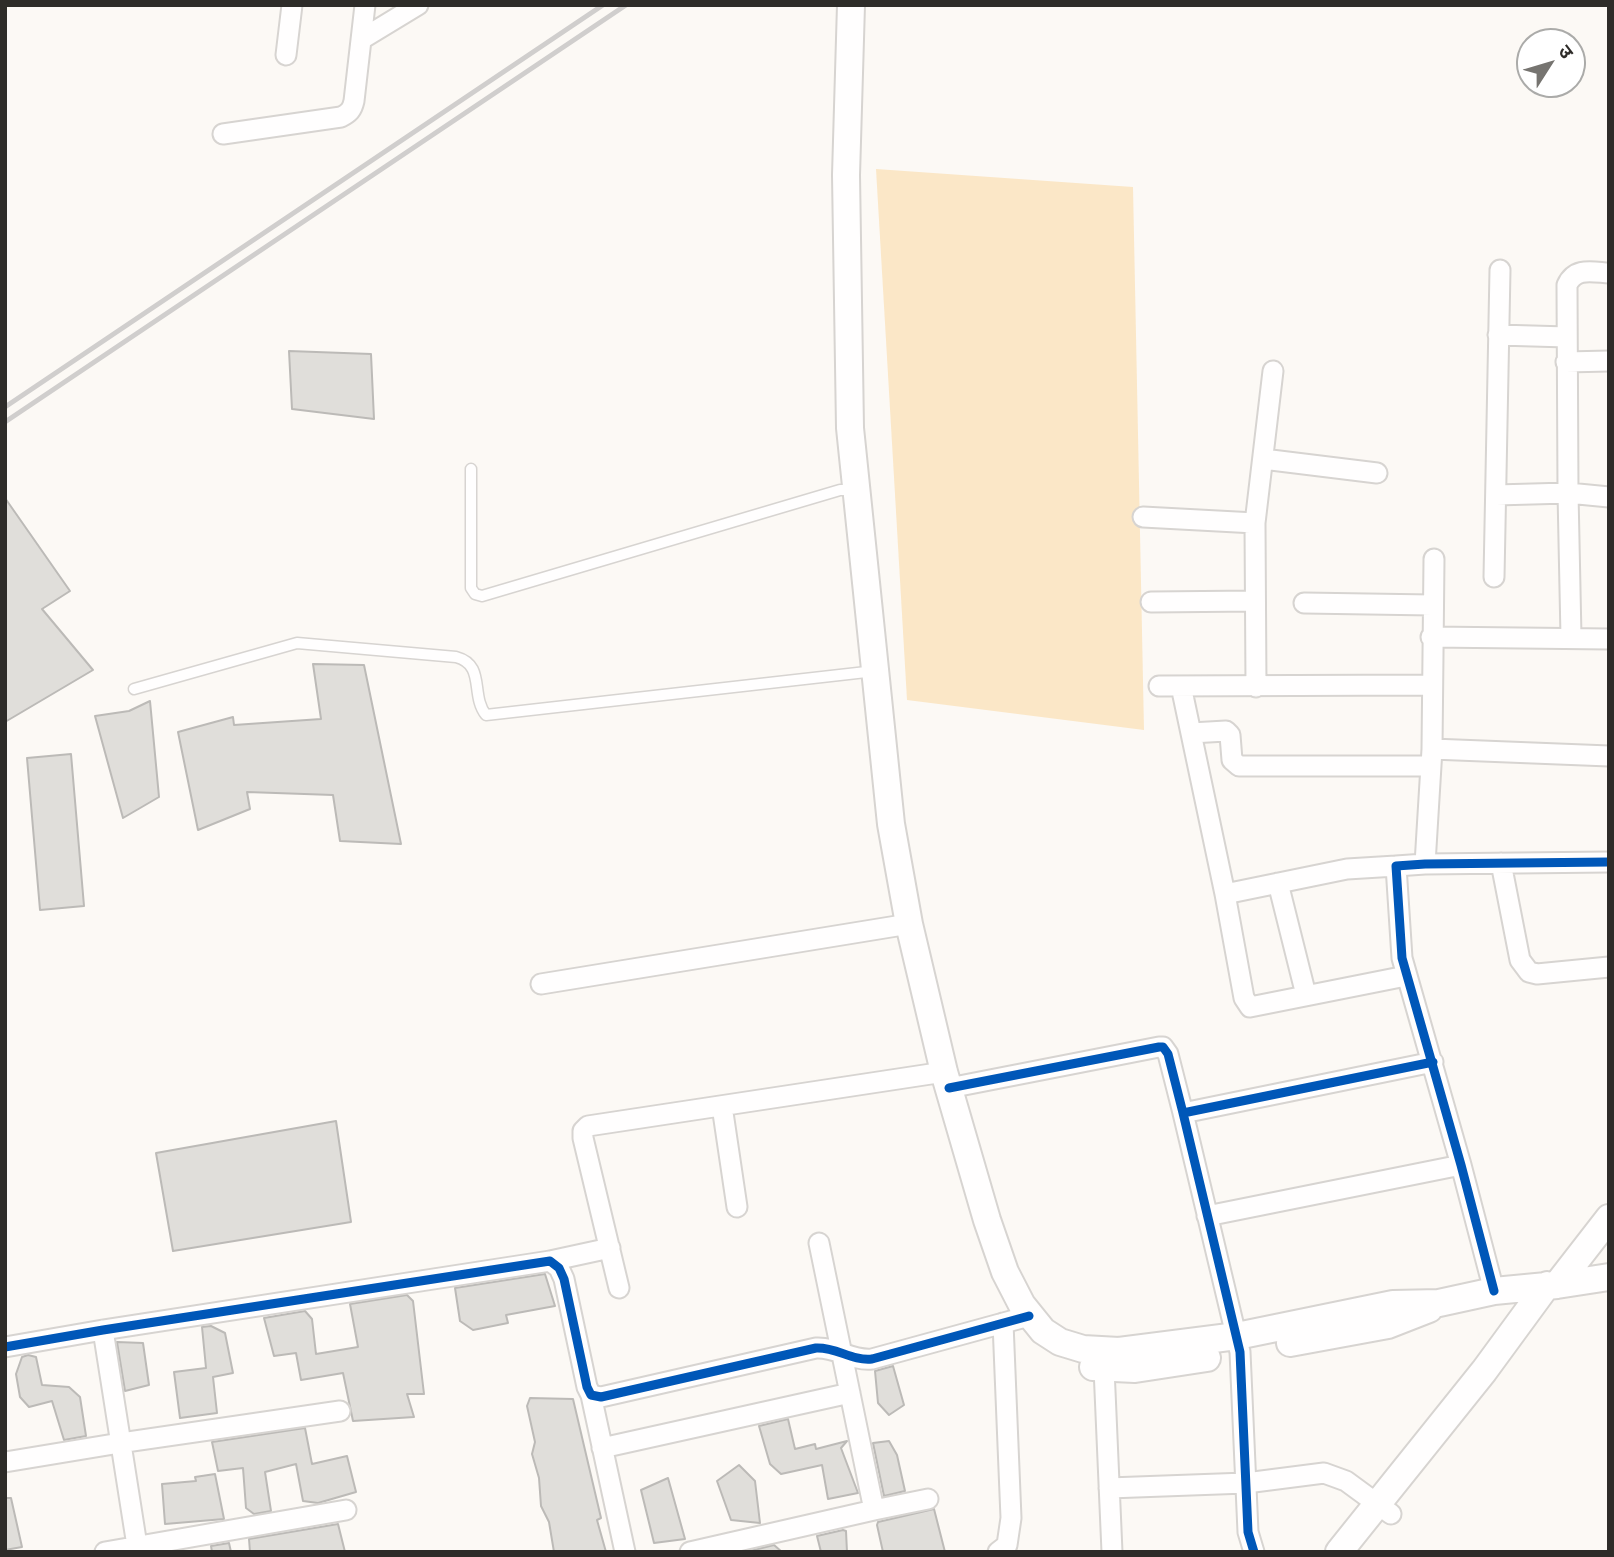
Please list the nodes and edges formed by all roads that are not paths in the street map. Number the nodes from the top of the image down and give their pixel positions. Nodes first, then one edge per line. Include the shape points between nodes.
1 (292, 5) edge
2 (365, 5) edge
3 (418, 5) edge
4 (833, 5) edge
5 (851, 5) edge
6 (362, 39) junction
7 (286, 55) dead end
8 (223, 134) dead end
9 (840, 138) junction
10 (1500, 270) dead end
11 (1609, 273) edge
12 (1497, 335) junction
13 (1567, 337) junction
14 (1609, 361) edge
15 (1566, 362) junction
16 (1273, 371) dead end
17 (1264, 459) junction
18 (471, 469) dead end
19 (1377, 472) dead end
20 (848, 490) junction
21 (1568, 494) junction
22 (1496, 495) junction
23 (1609, 497) edge
24 (1143, 517) dead end
25 (1255, 523) junction
26 (1434, 559) dead end
27 (1494, 577) dead end
28 (1255, 601) junction
29 (1151, 603) dead end
30 (1304, 603) dead end
31 (1432, 605) junction
32 (1432, 637) junction
33 (1571, 637) junction
34 (1609, 639) edge
35 (868, 672) junction
36 (1433, 685) junction
37 (1159, 686) dead end
38 (1181, 686) junction
39 (1256, 687) junction
40 (134, 689) dead end
41 (1191, 733) junction
42 (1609, 756) edge
43 (1431, 757) junction
44 (1609, 862) edge
45 (1501, 863) junction
46 (1425, 864) junction
47 (1396, 866) junction
48 (1278, 883) junction
49 (1225, 894) junction
50 (902, 926) junction
51 (1609, 967) edge
52 (1406, 975) junction
53 (541, 984) dead end
54 (1306, 995) junction
55 (1433, 1062) junction
56 (941, 1079) junction
57 (722, 1106) junction
58 (1183, 1113) junction
59 (1461, 1165) junction
60 (737, 1208) dead end
61 (1207, 1216) junction
62 (1609, 1218) edge
63 (820, 1244) dead end
64 (610, 1248) junction
65 (550, 1261) junction
66 (1609, 1277) edge
67 (1557, 1285) junction
68 (619, 1288) dead end
69 (1494, 1291) junction
70 (1015, 1319) junction
71 (103, 1330) junction
72 (1239, 1344) junction
73 (5, 1347) edge
74 (843, 1354) junction
75 (1104, 1368) junction
76 (849, 1393) junction
77 (591, 1395) junction
78 (340, 1411) dead end
79 (120, 1443) junction
80 (602, 1448) junction
81 (5, 1462) edge
82 (1246, 1483) junction
83 (1109, 1488) junction
84 (928, 1499) dead end
85 (1385, 1509) junction
86 (346, 1510) dead end
87 (874, 1510) junction
88 (138, 1549) edge
89 (104, 1552) edge
90 (625, 1552) edge
91 (690, 1552) edge
92 (998, 1552) edge
93 (1112, 1552) edge
94 (1254, 1552) edge
95 (1339, 1552) edge
96 (1362, 1552) edge

1 - 7 street
2 - 6 street
3 - 6 street
4 - 9 main road
5 - 9 main road
6 - 8 street via 354,101 347,114
9 - 20 main road via 831,378
10 - 12 street
11 - 13 street via 1571,277
12 - 13 street
12 - 22 street
13 - 15 street
14 - 15 street
15 - 21 street
16 - 17 street
17 - 19 street
17 - 25 street
18 - 20 lane via 471,587 482,596
20 - 35 main road
21 - 22 street
21 - 23 street
21 - 33 street
22 - 27 street
24 - 25 street
25 - 28 street
26 - 31 street
28 - 29 street
28 - 39 street
30 - 31 street
31 - 32 street
32 - 33 street
32 - 36 street
33 - 34 street
35 - 40 lane via 486,716 473,666 466,659 297,643
35 - 50 main road via 876,825
36 - 39 street
36 - 43 street
37 - 38 street
38 - 39 street
38 - 41 street
41 - 43 street via 1226,731 1232,760 1239,766
41 - 49 street
42 - 43 street
43 - 46 street
44 - 45 street
45 - 46 street
45 - 51 street via 1520,960 1528,972
46 - 47 street
47 - 48 street via 1347,869
47 - 52 street
48 - 49 street
48 - 54 street
49 - 54 street via 1247,1004 1256,1007
50 - 53 street
50 - 56 main road
52 - 54 street
52 - 55 street
55 - 58 street
55 - 59 street
56 - 57 street
56 - 58 street via 1074,1065 1163,1047
56 - 70 main road via 973,1224 994,1285
57 - 60 street
57 - 64 street via 597,1123 583,1131
58 - 61 street
59 - 61 street
59 - 69 street
61 - 72 street
62 - 67 main road
63 - 74 street
64 - 65 street
64 - 68 street
65 - 71 street
65 - 77 street via 564,1279
66 - 67 main road
67 - 69 main road
67 - 85 main road via 1514,1356
69 - 72 main road via 1439,1303 1388,1325
70 - 72 main road via 1083,1349
70 - 74 street via 872,1359
70 - 75 main road via 1052,1356 1075,1366
70 - 92 street via 1011,1518 1007,1545
71 - 73 street
71 - 79 street
72 - 75 main road via 1135,1369
72 - 82 street
74 - 76 street
74 - 77 street via 817,1348 601,1397
75 - 83 street
76 - 80 street
76 - 87 street
77 - 80 street
78 - 79 street
79 - 81 street
79 - 88 street
80 - 90 street
82 - 83 street
82 - 85 street via 1324,1473 1346,1480
82 - 94 street via 1248,1532
83 - 93 street
84 - 87 street
85 - 95 main road
85 - 96 main road
86 - 88 street
87 - 91 street
88 - 89 street

